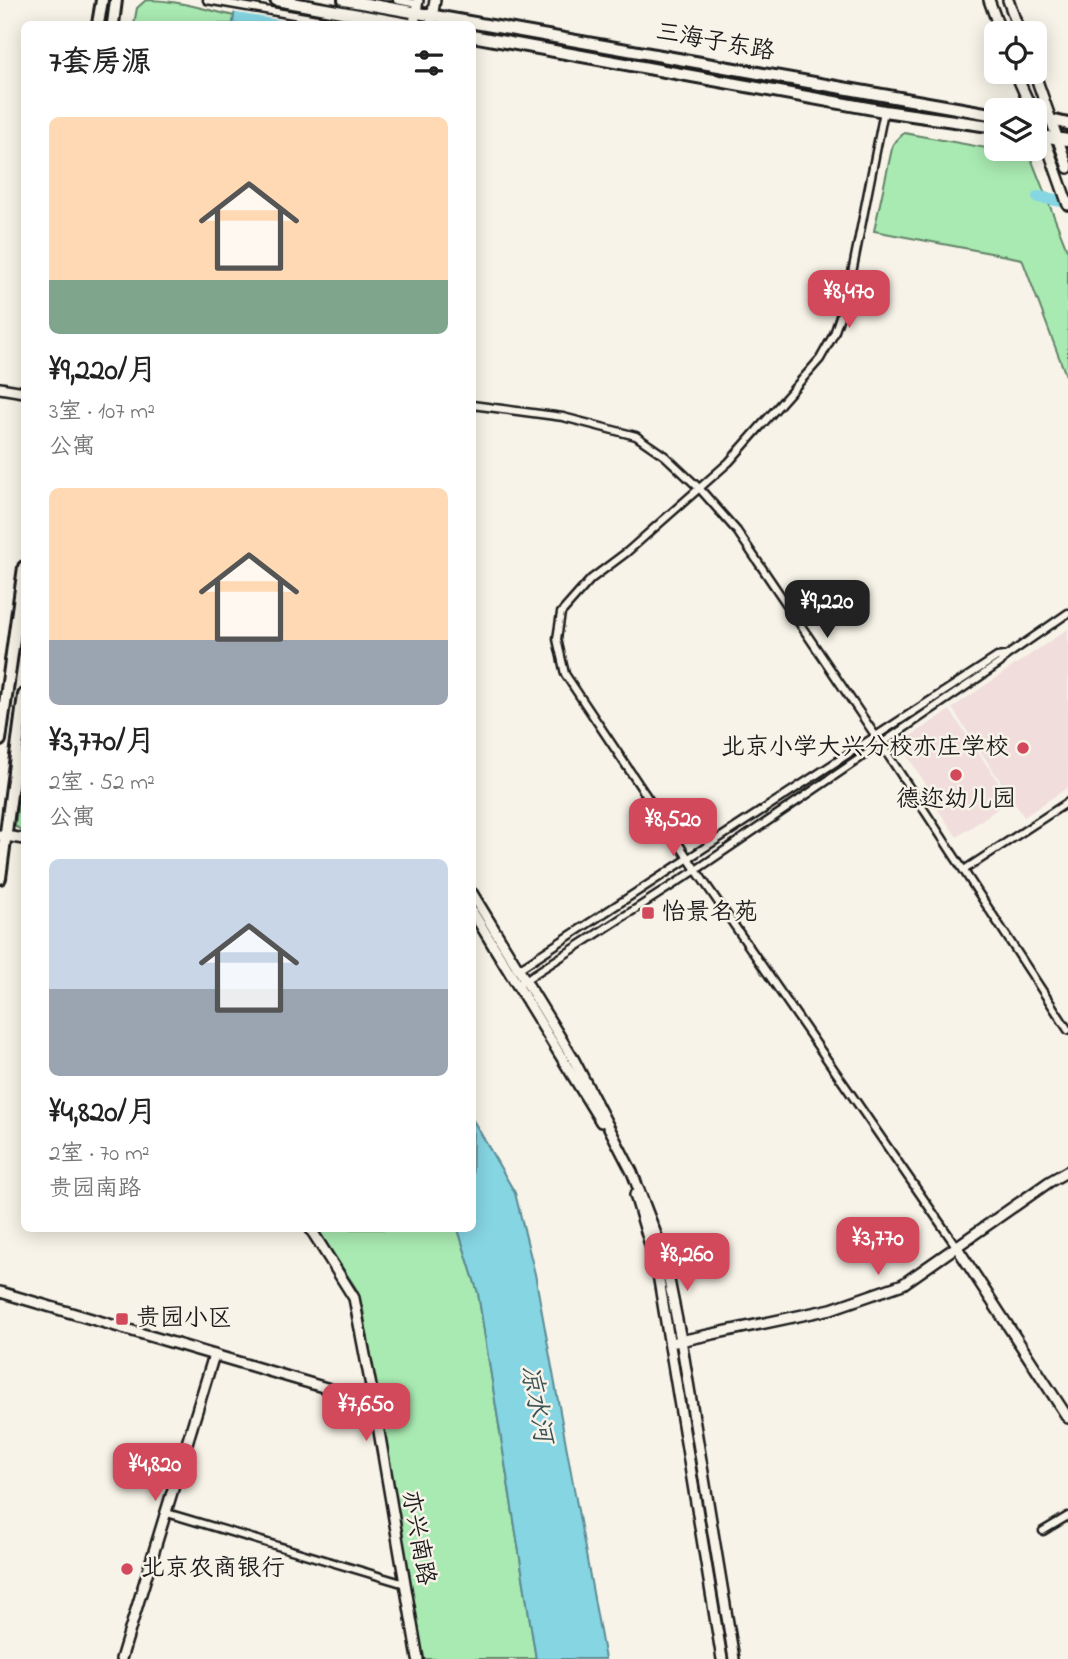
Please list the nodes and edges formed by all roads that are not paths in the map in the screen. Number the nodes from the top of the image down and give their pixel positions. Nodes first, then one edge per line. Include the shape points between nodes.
1 (102, 0) edge
2 (116, 0) edge
3 (207, 0) edge
4 (276, 0) edge
5 (344, 0) edge
6 (397, 0) edge
7 (435, 0) edge
8 (989, 0) edge
9 (1007, 0) edge
10 (416, 10) edge
11 (319, 15) junction
12 (431, 20) edge
13 (99, 21) edge
14 (113, 21) edge
15 (337, 21) edge
16 (378, 21) edge
17 (997, 21) edge
18 (1015, 21) edge
19 (476, 28) edge
20 (476, 37) edge
21 (1038, 84) edge
22 (884, 111) junction
23 (984, 113) edge
24 (1047, 119) edge
25 (1051, 120) junction
26 (1068, 124) edge
27 (984, 125) edge
28 (1062, 139) edge
29 (1047, 152) edge
30 (1068, 169) edge
31 (1068, 205) edge
32 (0, 388) edge
33 (21, 392) edge
34 (476, 406) edge
35 (701, 489) junction
36 (21, 589) edge
37 (1068, 613) edge
38 (1006, 656) junction
39 (21, 715) edge
40 (875, 735) junction
41 (0, 740) edge
42 (881, 744) junction
43 (1068, 802) edge
44 (3, 836) edge
45 (21, 839) edge
46 (690, 859) junction
47 (696, 870) junction
48 (964, 870) junction
49 (0, 878) edge
50 (476, 899) edge
51 (476, 918) edge
52 (520, 969) junction
53 (511, 975) junction
54 (527, 979) junction
55 (518, 985) junction
56 (1068, 1030) edge
57 (1068, 1171) edge
58 (313, 1232) edge
59 (956, 1246) junction
60 (0, 1292) edge
61 (681, 1340) junction
62 (670, 1343) junction
63 (214, 1355) junction
64 (374, 1402) junction
65 (1068, 1418) edge
66 (167, 1513) junction
67 (1068, 1516) edge
68 (1042, 1531) dead end
69 (405, 1584) junction
70 (121, 1659) edge
71 (418, 1659) edge
72 (722, 1659) edge
73 (734, 1659) edge

1 - 13 main road
2 - 14 main road
3 - 11 street
4 - 11 main road via 306,5
5 - 10 main road, 三海子东路
6 - 10 street
7 - 12 street
8 - 17 street
9 - 18 street
10 - 12 main road, 三海子东路
11 - 15 street
11 - 16 main road
19 - 23 main road, 三海子东路
20 - 22 main road, 三海子东路
21 - 25 street
22 - 27 main road, 三海子东路
22 - 35 street via 848,293 834,334 820,359 775,413
24 - 25 street
25 - 26 main road
25 - 28 street
28 - 30 street
29 - 31 street
32 - 33 street
34 - 35 street via 563,417 636,436
35 - 40 street via 737,531
35 - 46 street via 591,579 561,613 557,639 565,674
36 - 41 main road
37 - 38 street
38 - 40 street via 997,657
38 - 42 street
39 - 44 main road
40 - 42 street
40 - 46 street
42 - 47 street
42 - 48 street
43 - 48 street
44 - 45 street
44 - 49 main road
46 - 47 street
46 - 52 street
47 - 54 street
47 - 59 street
48 - 56 street
50 - 52 street
51 - 53 street
52 - 53 street
52 - 54 street
53 - 55 street
54 - 55 street
54 - 61 street via 632,1172 664,1255
55 - 62 street via 609,1137 632,1185 657,1268
57 - 59 street
58 - 64 street, 亦兴南路 via 354,1298
59 - 61 street via 903,1284 831,1310
59 - 65 street
60 - 63 street
61 - 62 street
61 - 73 street
62 - 72 street
63 - 64 street
63 - 66 street
64 - 69 street, 亦兴南路
66 - 69 street
66 - 70 street
67 - 68 street
69 - 71 street, 亦兴南路

